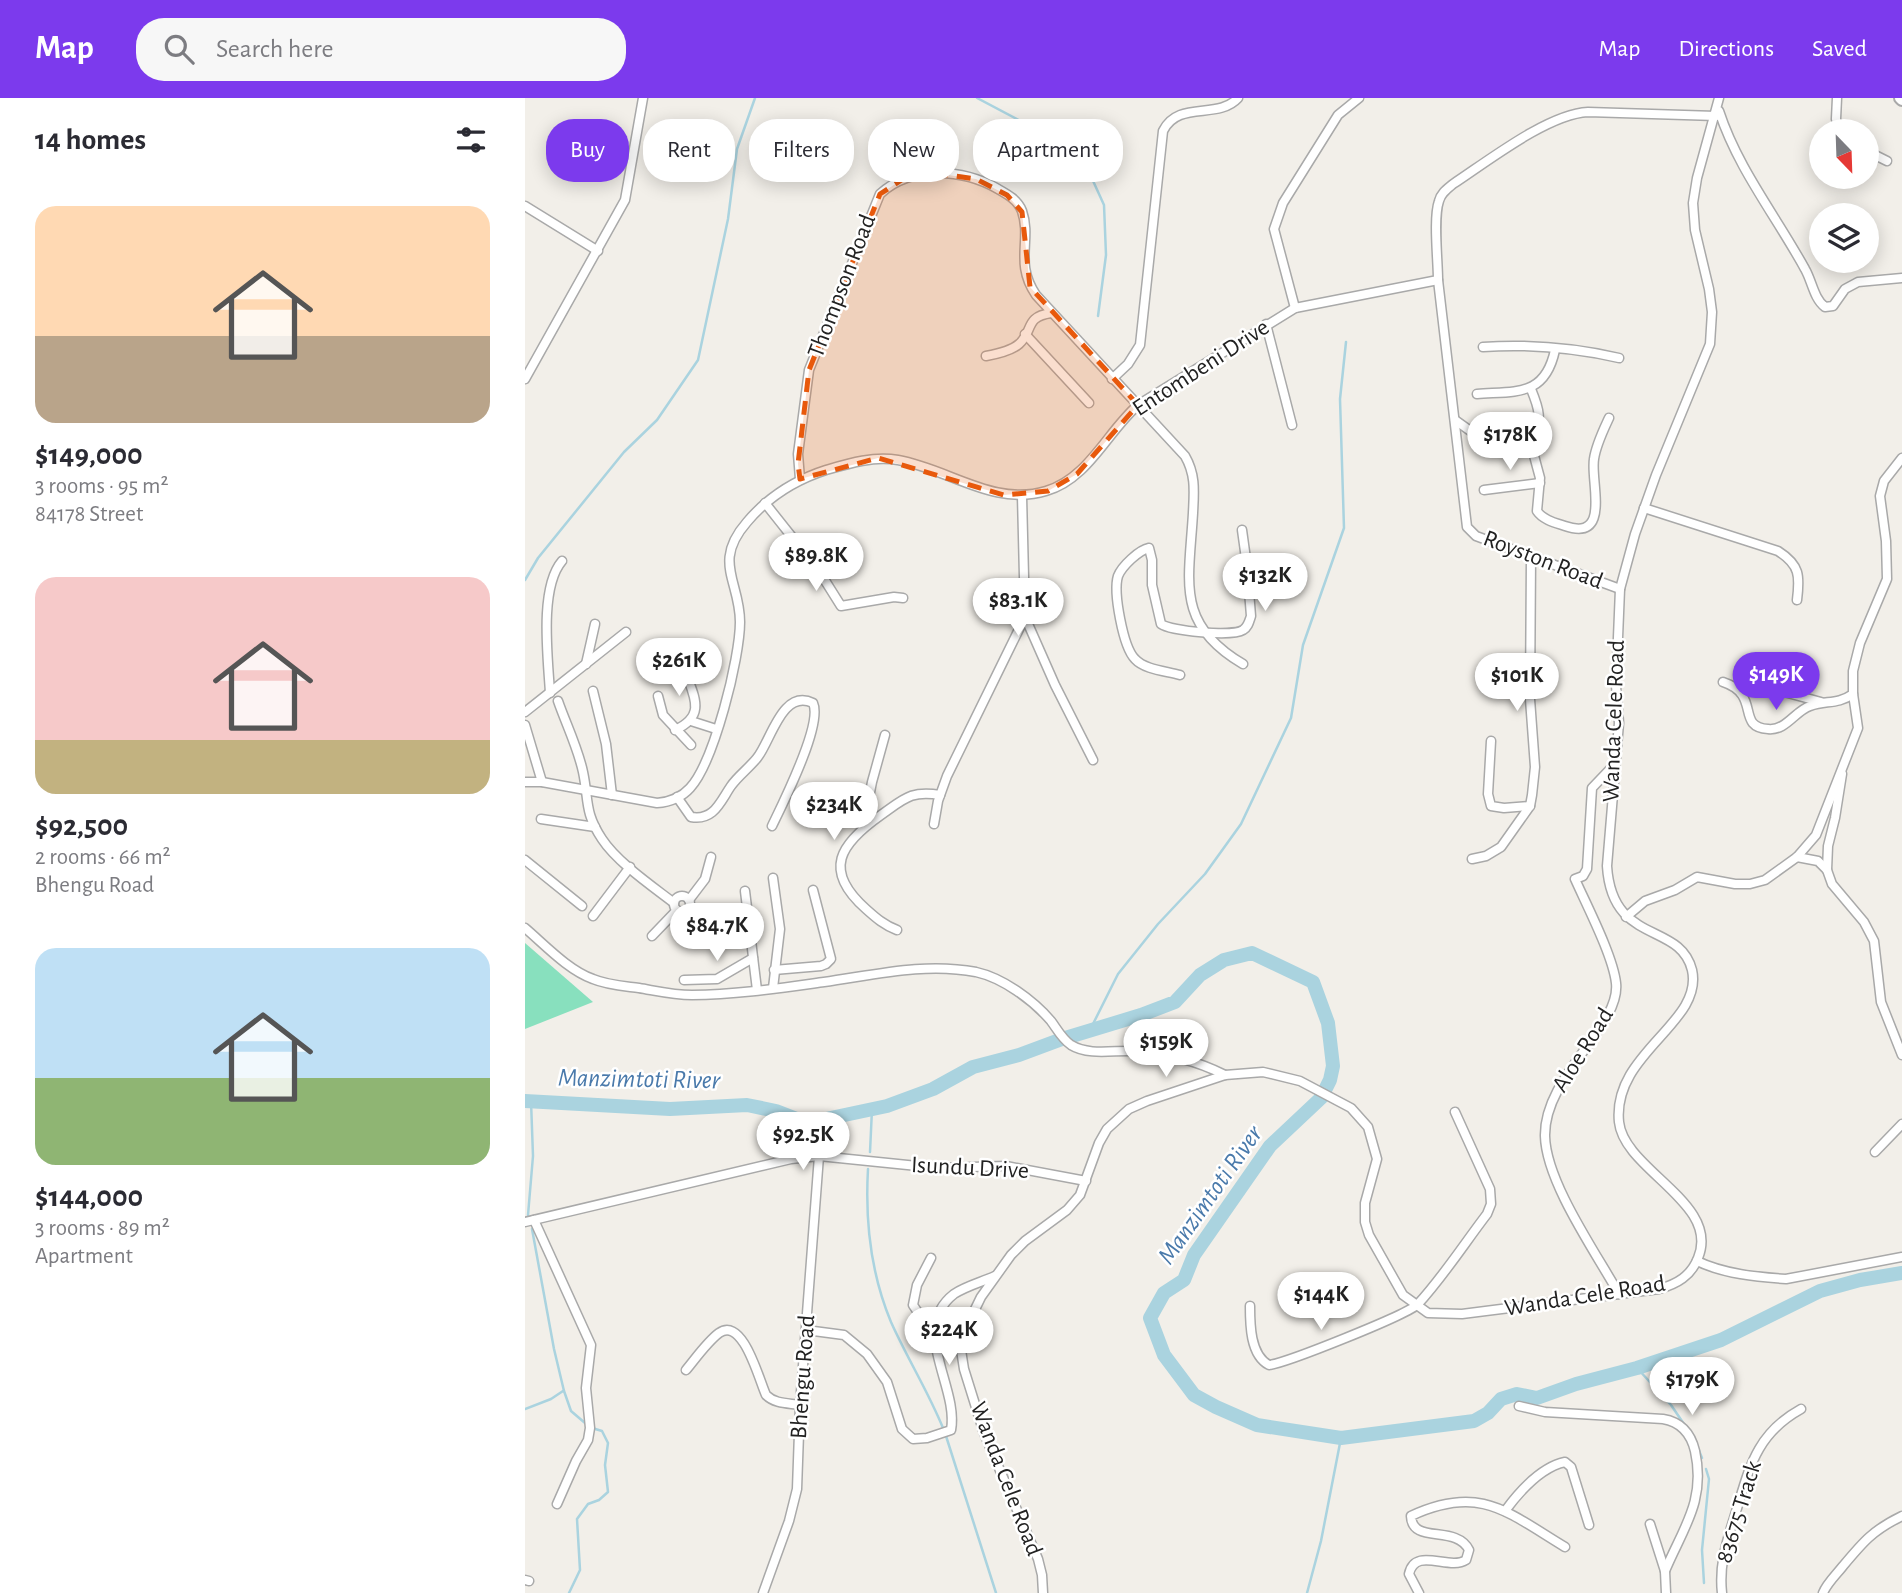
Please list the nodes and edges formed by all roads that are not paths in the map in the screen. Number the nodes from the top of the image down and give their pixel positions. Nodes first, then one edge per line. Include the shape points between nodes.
1 (643, 98) edge
2 (1238, 98) edge
3 (1359, 98) edge
4 (1719, 98) edge
5 (1837, 98) edge
6 (1717, 112) junction
7 (1836, 119) edge
8 (1879, 157) edge
9 (1887, 161) dead end
10 (525, 205) edge
11 (598, 251) junction
12 (1902, 278) edge
13 (1438, 280) junction
14 (1295, 308) junction
15 (1051, 313) junction
16 (1266, 324) junction
17 (1025, 334) junction
18 (1483, 347) dead end
19 (1555, 349) junction
20 (986, 356) dead end
21 (1619, 359) dead end
22 (525, 379) edge
23 (1112, 379) junction
24 (1531, 389) junction
25 (1477, 394) dead end
26 (1089, 403) dead end
27 (1138, 405) junction
28 (1609, 418) dead end
29 (1455, 420) junction
30 (1292, 425) dead end
31 (1529, 437) junction
32 (1902, 458) edge
33 (800, 479) junction
34 (1540, 483) junction
35 (1484, 490) dead end
36 (1022, 496) junction
37 (765, 503) junction
38 (1644, 508) junction
39 (1242, 530) dead end
40 (1531, 558) junction
41 (562, 561) dead end
42 (1620, 589) junction
43 (903, 598) dead end
44 (1797, 600) dead end
45 (1025, 617) junction
46 (595, 624) dead end
47 (1202, 631) junction
48 (626, 632) dead end
49 (586, 664) junction
50 (1243, 664) dead end
51 (684, 668) dead end
52 (1181, 675) dead end
53 (1762, 678) dead end
54 (1723, 682) dead end
55 (593, 691) dead end
56 (549, 693) junction
57 (1853, 694) junction
58 (659, 696) dead end
59 (558, 701) dead end
60 (1827, 704) junction
61 (525, 712) edge
62 (691, 721) junction
63 (525, 725) edge
64 (716, 729) junction
65 (675, 730) junction
66 (885, 735) dead end
67 (1491, 741) dead end
68 (691, 745) dead end
69 (1093, 760) dead end
70 (1615, 764) junction
71 (1843, 768) junction
72 (525, 782) edge
73 (542, 782) junction
74 (584, 790) junction
75 (612, 795) junction
76 (940, 795) junction
77 (677, 797) junction
78 (1530, 806) junction
79 (541, 819) dead end
80 (934, 824) dead end
81 (772, 826) dead end
82 (595, 827) junction
83 (863, 828) junction
84 (711, 857) dead end
85 (1797, 858) junction
86 (1472, 859) dead end
87 (525, 860) edge
88 (630, 867) junction
89 (1827, 870) junction
90 (773, 878) dead end
91 (813, 890) dead end
92 (745, 891) dead end
93 (689, 900) junction
94 (582, 906) dead end
95 (676, 906) junction
96 (593, 916) dead end
97 (1626, 918) junction
98 (525, 928) edge
99 (897, 930) dead end
100 (652, 936) dead end
101 (753, 958) junction
102 (774, 970) junction
103 (684, 980) dead end
104 (773, 988) junction
105 (757, 990) junction
106 (1902, 1055) edge
107 (1226, 1075) junction
108 (1455, 1112) dead end
109 (1902, 1124) edge
110 (1875, 1152) dead end
111 (819, 1156) junction
112 (1086, 1181) junction
113 (529, 1221) edge
114 (1902, 1257) edge
115 (931, 1258) dead end
116 (1697, 1261) junction
117 (995, 1276) junction
118 (1619, 1294) junction
119 (1250, 1306) dead end
120 (1415, 1306) junction
121 (806, 1330) junction
122 (935, 1338) junction
123 (686, 1370) dead end
124 (800, 1405) junction
125 (1519, 1406) dead end
126 (1801, 1409) dead end
127 (557, 1504) dead end
128 (1506, 1511) junction
129 (1902, 1516) edge
130 (1650, 1524) dead end
131 (1589, 1525) dead end
132 (1565, 1546) dead end
133 (1665, 1571) junction
134 (763, 1593) edge
135 (1043, 1593) edge
136 (1419, 1593) edge
137 (1667, 1593) edge
138 (1722, 1593) edge
139 (1823, 1593) edge

1 - 11 street via 625,200
2 - 23 street via 1229,106 1173,117 1163,131 1140,345
3 - 14 street via 1338,115 1283,203 1274,229
4 - 6 street, Wanda Cele Road
5 - 7 street
6 - 12 street via 1736,155 1807,271 1823,306 1833,306 1845,289 1858,282
6 - 13 street via 1577,112 1549,122 1443,193 1437,215
6 - 38 street, Wanda Cele Road via 1693,203 1710,301 1710,344
8 - 9 street
10 - 11 street
11 - 22 street
13 - 14 street, Entombeni Drive
13 - 29 street, Royston Road
14 - 16 street, Entombeni Drive
15 - 17 street via 1032,320
15 - 23 street, Thompson Road
15 - 33 street, Thompson Road via 1025,275 1019,204 976,179 952,174 920,175 890,185 874,205 809,370 798,454
16 - 27 street, Entombeni Drive
16 - 30 street
17 - 20 street via 1020,343
17 - 26 street
18 - 19 street
19 - 21 street
19 - 24 street via 1545,376
23 - 27 street, Thompson Road
24 - 25 street
24 - 31 street via 1539,414 1537,429
27 - 36 street, Entombeni Drive via 1077,474 1048,491
27 - 47 street, Thompson Road via 1185,456 1194,475 1190,595
28 - 34 street via 1594,457 1596,513 1592,522 1577,529 1541,516 1537,506
29 - 31 street via 1483,440
29 - 40 street, Royston Road via 1467,527 1476,536
31 - 34 street
32 - 57 street via 1882,488 1887,579 1858,651
33 - 36 street, Entombeni Drive via 878,458 923,467 991,492
33 - 37 street, Entombeni Drive
34 - 35 street
36 - 45 street
37 - 43 street via 841,606
37 - 64 street, Entombeni Drive via 737,535 729,561 739,609 739,646
38 - 42 street, Wanda Cele Road
38 - 44 street via 1778,551 1799,575
39 - 47 street via 1251,599 1249,624 1234,633
40 - 42 street, Royston Road
40 - 78 street via 1535,767
41 - 56 street via 553,575 548,609
42 - 70 street, Wanda Cele Road
45 - 69 street
45 - 76 street
46 - 49 street
47 - 50 street
47 - 52 street via 1161,624 1152,585 1151,549 1143,550 1121,571 1118,603 1127,648 1143,666
48 - 49 street
49 - 56 street
51 - 62 street via 696,709
53 - 60 street via 1777,690
54 - 60 street via 1743,693 1751,723 1762,729 1777,729 1809,706
55 - 75 street
56 - 61 street
57 - 60 street
57 - 71 street via 1858,728
58 - 65 street via 663,715
59 - 74 street via 583,771
62 - 64 street
62 - 65 street
63 - 73 street
64 - 77 street, Entombeni Drive via 703,769
65 - 68 street
66 - 83 street
67 - 78 street via 1491,806
70 - 97 street, Wanda Cele Road via 1608,880
70 - 118 street, Aloe Road via 1592,788 1587,869 1575,879 1613,968 1616,995 1607,1016 1558,1085 1545,1134 1563,1195
71 - 85 street via 1816,835
71 - 89 street
72 - 73 street
73 - 74 street
74 - 75 street
74 - 82 street
75 - 77 street via 657,803
76 - 80 street
76 - 83 street via 907,796
77 - 81 street via 691,817 711,814 758,757 787,707 807,700 817,712 801,763
78 - 86 street via 1501,847
79 - 82 street
82 - 88 street
83 - 99 street via 842,859 842,880 852,897
84 - 93 street via 705,879
85 - 89 street via 1818,861
85 - 97 street via 1750,884 1697,877 1646,901
87 - 94 street
88 - 95 street
88 - 96 street
89 - 106 street via 1874,942 1881,1002
90 - 102 street via 780,929
91 - 102 street via 831,959 821,966
92 - 101 street
93 - 95 street via 679,897
93 - 95 street via 688,909 681,912
95 - 100 street
97 - 116 street, Wanda Cele Road via 1674,944 1692,971 1688,1002 1644,1053 1623,1088 1619,1124 1635,1153 1689,1207 1700,1236
98 - 105 street via 592,979 689,995
101 - 103 street via 717,979
101 - 105 street
102 - 104 street
104 - 105 street
104 - 107 street via 900,969 978,972 1032,1003 1078,1048 1165,1055
107 - 112 street, Wanda Cele Road via 1147,1101 1118,1118 1099,1143
107 - 120 street, Wanda Cele Road via 1263,1072 1300,1082 1359,1115 1368,1127 1377,1158 1364,1210 1369,1235 1398,1287
108 - 120 street via 1490,1189 1491,1204
109 - 110 street
111 - 112 street, Isundu Drive via 921,1168 1006,1166
111 - 113 street, Isundu Drive
111 - 121 street, Bhengu Road
112 - 117 street, Wanda Cele Road via 1067,1210 1025,1241
113 - 127 street via 591,1345 586,1388 588,1440
114 - 116 street via 1786,1279
115 - 122 street via 913,1305
116 - 118 street, Wanda Cele Road via 1687,1276 1672,1285
117 - 122 street via 952,1296 941,1313
117 - 135 street, Wanda Cele Road via 971,1313 961,1350 989,1445 1038,1559
118 - 120 street, Wanda Cele Road via 1462,1314 1428,1313
119 - 120 street via 1253,1339 1260,1359 1269,1365
121 - 122 street via 844,1335 867,1354 887,1382 902,1429 913,1439 951,1430 952,1410
121 - 124 street, Bhengu Road
123 - 124 street via 719,1334 736,1332 766,1395
124 - 134 street, Bhengu Road via 797,1489
125 - 133 street via 1545,1412 1663,1419 1682,1427 1693,1443 1699,1478 1692,1514
126 - 138 street, 83675 Track via 1783,1419 1754,1456 1724,1549
128 - 131 street via 1529,1484 1565,1462 1571,1467
128 - 132 street
128 - 136 street via 1467,1500 1411,1516 1417,1529 1457,1537 1469,1550 1459,1564 1419,1560 1412,1565 1409,1574
129 - 139 street via 1866,1538
130 - 133 street
133 - 137 street

